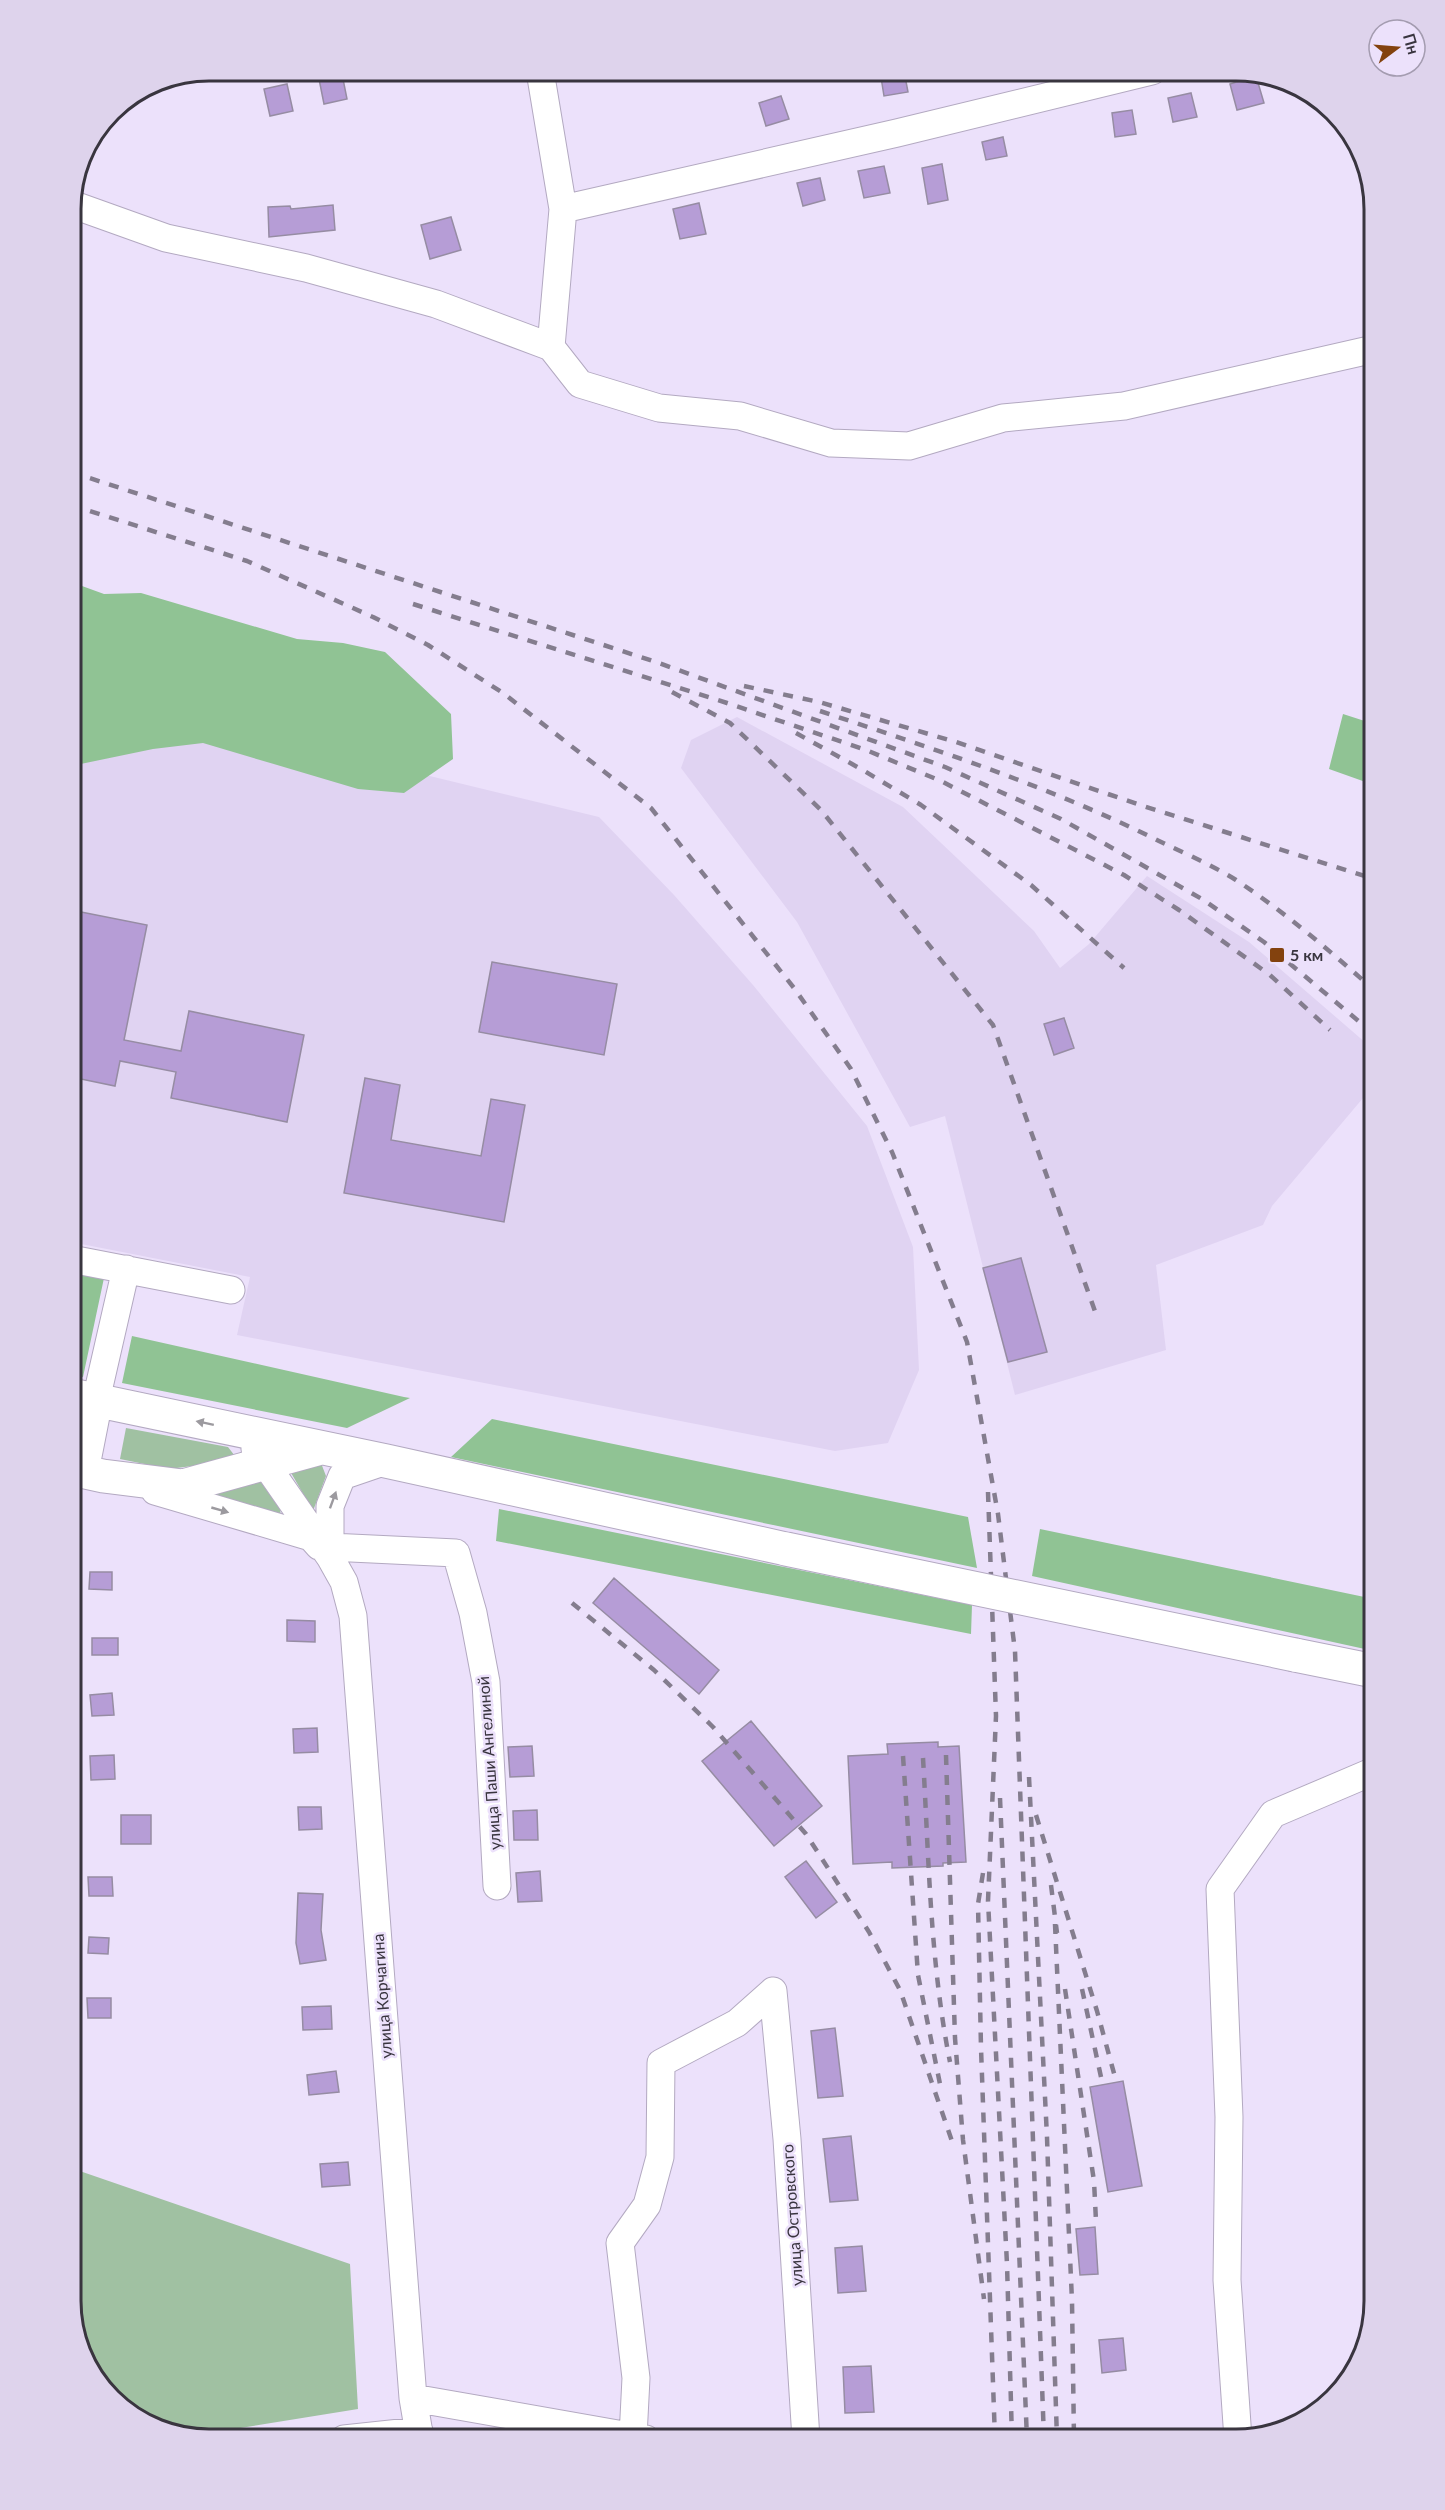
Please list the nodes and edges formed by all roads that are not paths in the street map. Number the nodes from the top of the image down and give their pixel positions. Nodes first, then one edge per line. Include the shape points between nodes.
1 (542, 81) edge
2 (1111, 81) edge
3 (81, 208) edge
4 (563, 209) junction
5 (551, 347) junction
6 (1364, 351) edge
7 (81, 1260) edge
8 (126, 1269) junction
9 (231, 1290) dead end
10 (83, 1398) edge
11 (243, 1431) junction
12 (323, 1448) junction
13 (386, 1461) junction
14 (265, 1464) junction
15 (85, 1472) edge
16 (330, 1552) junction
17 (1364, 1669) edge
18 (1364, 1775) edge
19 (497, 1886) dead end
20 (413, 2398) junction
21 (418, 2429) edge
22 (589, 2429) edge
23 (639, 2429) edge
24 (805, 2429) edge
25 (1237, 2429) edge

1 - 4 street
2 - 4 street
3 - 5 street via 166,238 306,268 436,304
4 - 5 street
5 - 6 street via 580,384 659,408 740,416 831,444 909,447 1003,418 1124,406
7 - 8 street
8 - 9 street
8 - 10 street
11 -> 10 main road
10 - 15 main road
11 - 12 main road
11 - 14 street
12 - 13 main road
12 - 14 main road
16 -> 13 street via 330,1506 342,1476
13 - 17 main road, bridge
14 - 15 main road via 183,1486
14 - 16 street
15 -> 16 street via 311,1537
16 - 19 street, улица Паши Ангелиной via 456,1553 486,1682
16 - 20 street, улица Корчагина via 344,1582 353,1616
18 - 25 street via 1273,1814 1220,1889 1229,2117 1227,2280
20 - 21 street, улица Корчагина
20 - 22 street
23 - 24 street, улица Островского via 620,2243 646,2205 660,2157 661,2063 736,2023 773,1991 787,2139

